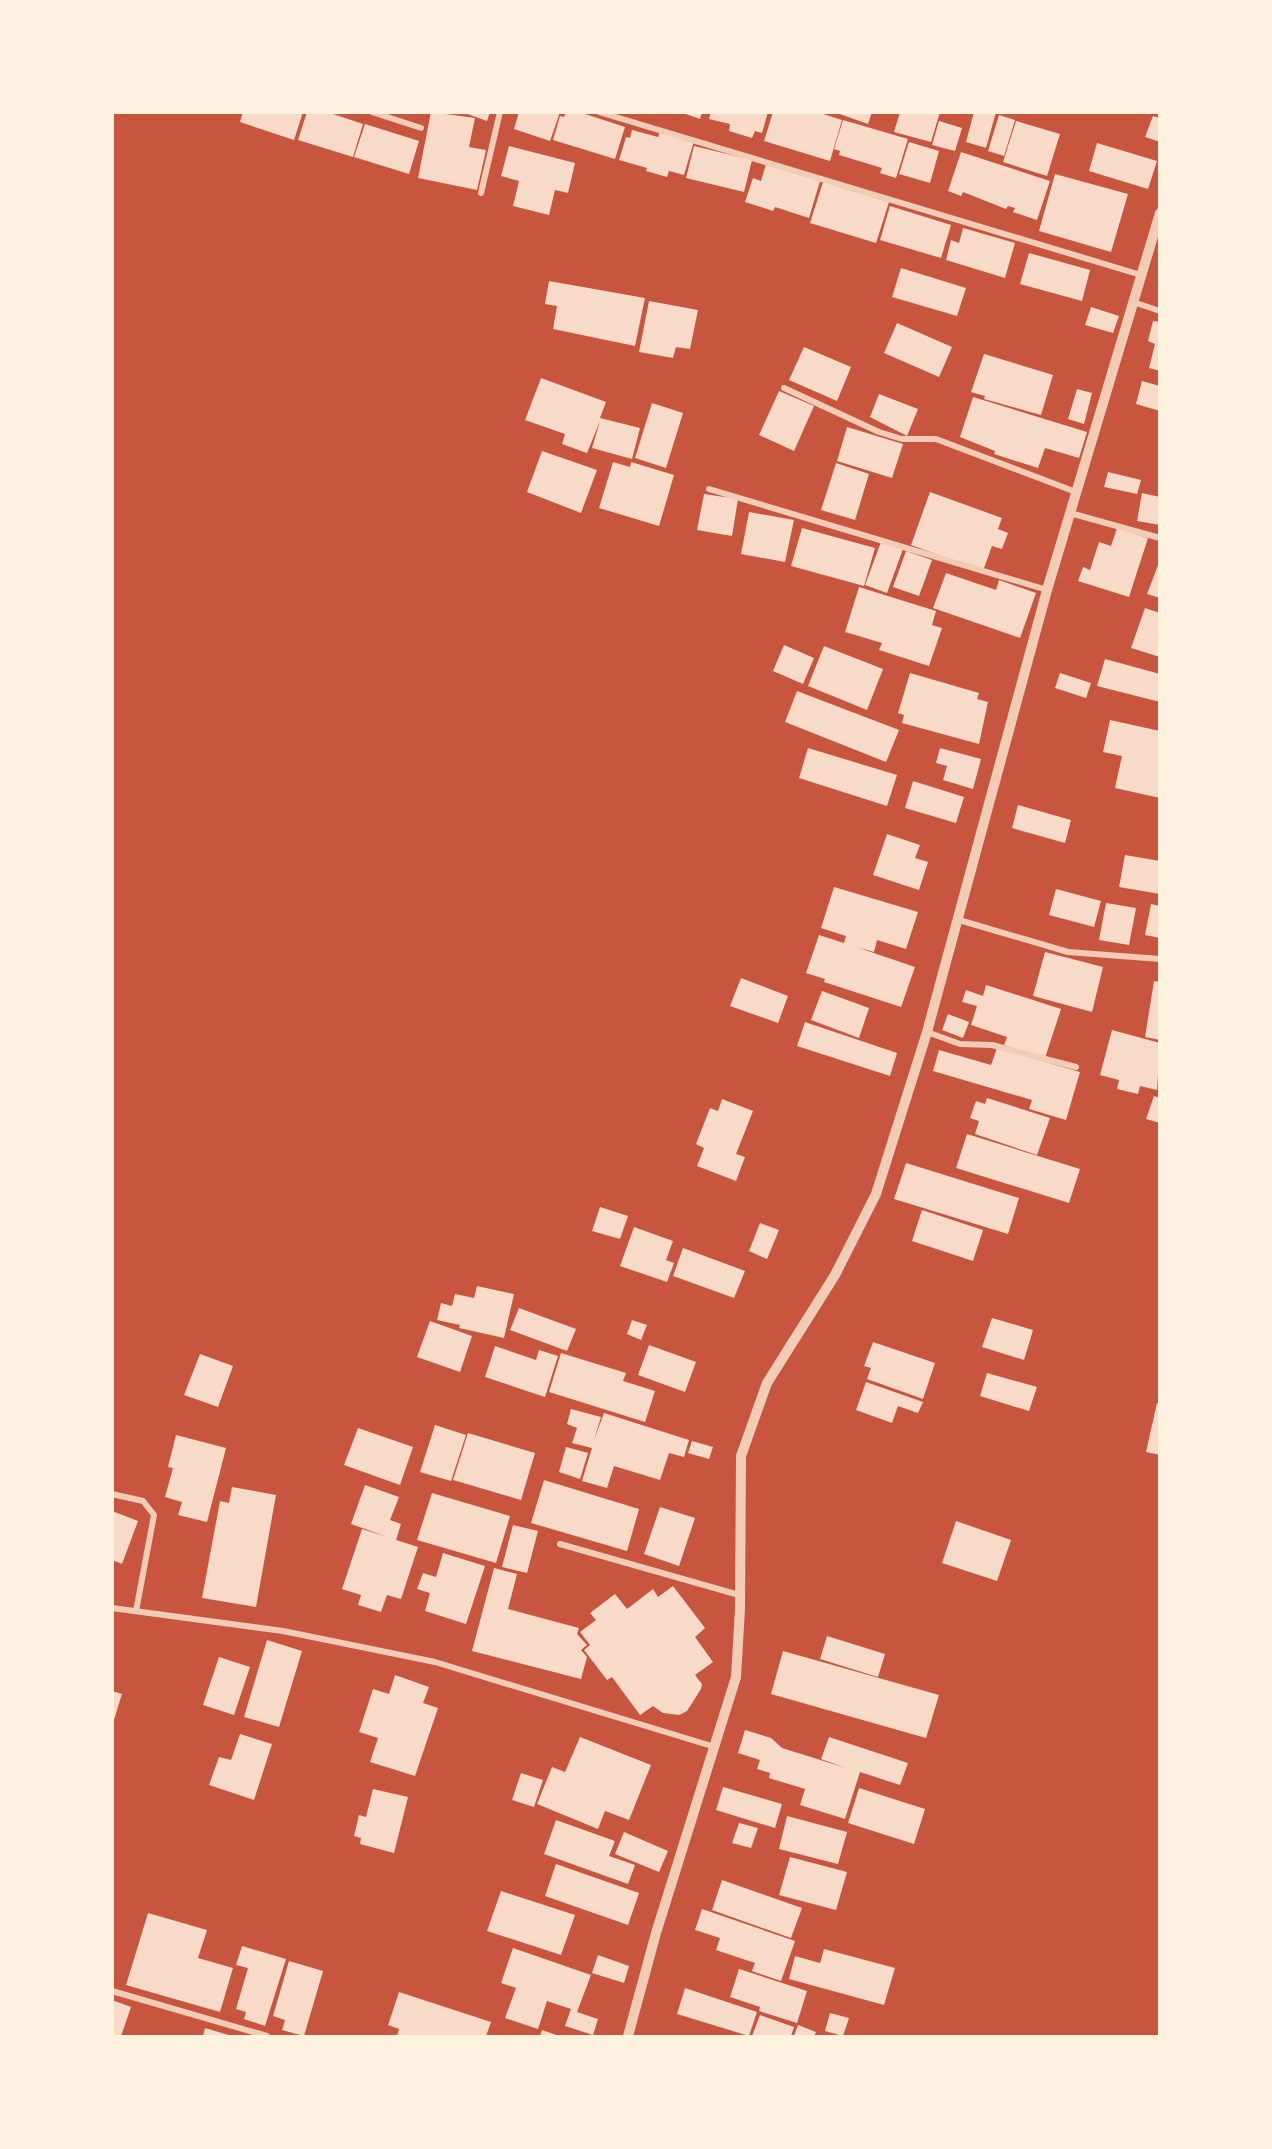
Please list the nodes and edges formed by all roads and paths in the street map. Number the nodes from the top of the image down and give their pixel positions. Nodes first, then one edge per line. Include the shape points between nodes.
1 (372, 112) edge
2 (500, 112) edge
3 (599, 112) edge
4 (421, 128) dead end
5 (481, 193) dead end
6 (1160, 213) edge
7 (1141, 275) junction
8 (1132, 302) junction
9 (1160, 311) edge
10 (784, 388) dead end
11 (709, 489) dead end
12 (1076, 492) junction
13 (1070, 513) junction
14 (1160, 538) edge
15 (1047, 590) junction
16 (959, 920) junction
17 (1160, 959) edge
18 (927, 1032) junction
19 (1076, 1067) dead end
20 (112, 1494) edge
21 (560, 1544) dead end
22 (739, 1595) junction
23 (112, 1608) edge
24 (136, 1611) junction
25 (716, 1747) junction
26 (112, 1991) edge
27 (267, 2037) edge
28 (628, 2037) edge

1 - 4 street
2 - 5 street
3 - 7 street
6 - 7 street
7 - 8 street
8 - 9 street
8 - 12 street
10 - 12 street via 879,432 902,440 936,439
11 - 15 street
12 - 13 street
13 - 14 street
13 - 15 street
15 - 16 street
16 - 17 street via 1068,952
16 - 18 street
18 - 19 street via 960,1044 992,1045
18 - 22 street via 876,1194 835,1275 766,1383 755,1412 741,1456
20 - 24 street via 143,1501 154,1515
21 - 22 street
22 - 25 street via 736,1677
23 - 24 street
24 - 25 street via 283,1631 435,1662
25 - 28 street via 656,1933
26 - 27 street

